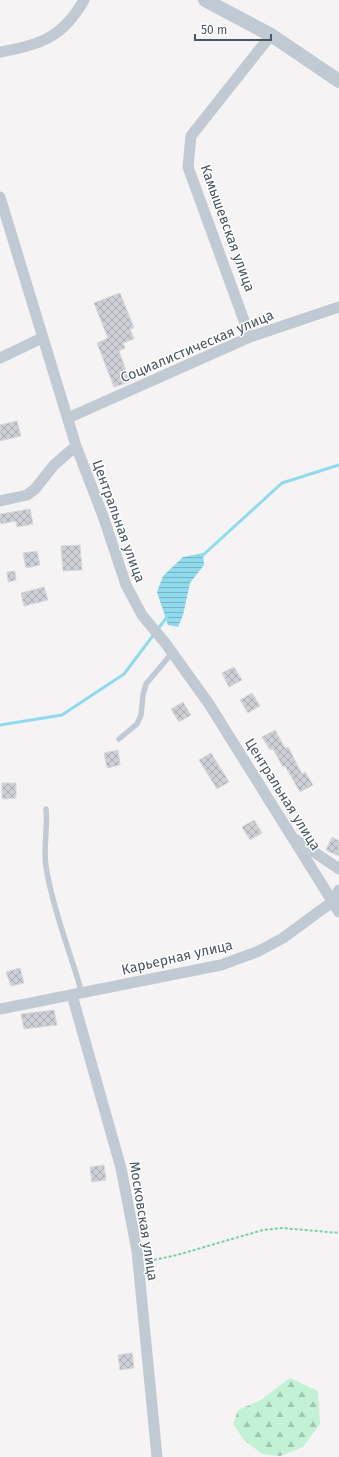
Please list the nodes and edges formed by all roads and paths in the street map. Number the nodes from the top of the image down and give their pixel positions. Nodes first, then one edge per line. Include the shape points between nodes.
1 (84, 0) edge
2 (205, 0) edge
3 (271, 35) junction
4 (0, 52) edge
5 (339, 81) edge
6 (0, 197) edge
7 (339, 307) edge
8 (250, 337) junction
9 (42, 338) junction
10 (0, 358) edge
11 (68, 418) junction
12 (76, 446) junction
13 (0, 501) edge
14 (169, 648) junction
15 (119, 739) dead end
16 (46, 809) dead end
17 (291, 836) junction
18 (339, 869) edge
19 (339, 890) edge
20 (332, 902) junction
21 (339, 912) edge
22 (77, 994) junction
23 (0, 1009) edge
24 (339, 1233) edge
25 (138, 1263) junction
26 (158, 1457) edge

1 - 4 street via 74,18 60,32 28,47
2 - 3 street
3 - 5 street
3 - 8 street, Камышевская улица via 191,136 188,167
6 - 9 street, Центральная улица
7 - 8 street, Социалистическая улица
8 - 11 street, Социалистическая улица
9 - 10 street
9 - 11 street, Центральная улица
11 - 12 street, Центральная улица
12 - 13 street via 64,455 35,490 27,495
12 - 14 street, Центральная улица via 126,585 142,615
14 - 15 lane via 146,684 137,724
14 - 17 street, Центральная улица via 209,704
16 - 22 lane via 44,849 49,881
17 - 18 street
17 - 20 street, Центральная улица
19 - 20 street, Карьерная улица
20 - 21 street, Центральная улица
20 - 22 street, Карьерная улица via 283,938 259,951 221,965
22 - 23 street, Карьерная улица
22 - 25 street, Московская улица via 121,1168
24 - 25 path via 282,1228 263,1230 177,1255
25 - 26 street, Московская улица

